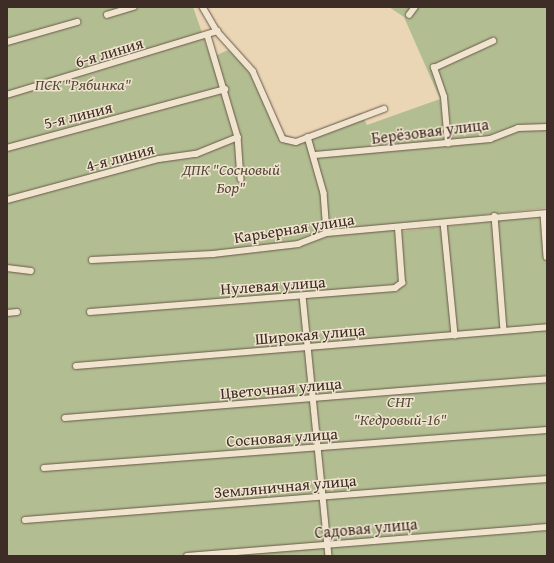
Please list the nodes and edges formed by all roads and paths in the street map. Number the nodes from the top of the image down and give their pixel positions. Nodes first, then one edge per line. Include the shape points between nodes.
1 (134, 7) edge
2 (203, 7) edge
3 (415, 7) edge
4 (107, 15) dead end
5 (409, 16) dead end
6 (77, 22) dead end
7 (217, 31) junction
8 (208, 36) junction
9 (493, 41) dead end
10 (7, 42) edge
11 (225, 89) junction
12 (7, 95) edge
13 (384, 109) dead end
14 (547, 127) edge
15 (238, 137) junction
16 (308, 137) junction
17 (448, 144) junction
18 (7, 148) edge
19 (315, 155) junction
20 (241, 179) dead end
21 (7, 200) edge
22 (545, 213) edge
23 (495, 216) junction
24 (444, 223) junction
25 (398, 228) junction
26 (327, 233) junction
27 (547, 258) edge
28 (92, 260) dead end
29 (7, 268) edge
30 (31, 271) dead end
31 (302, 296) junction
32 (17, 312) dead end
33 (90, 312) dead end
34 (7, 313) edge
35 (547, 327) edge
36 (504, 330) junction
37 (455, 335) junction
38 (308, 347) junction
39 (76, 366) dead end
40 (547, 379) edge
41 (314, 398) junction
42 (65, 418) dead end
43 (547, 430) edge
44 (318, 447) junction
45 (44, 468) dead end
46 (547, 478) edge
47 (324, 496) junction
48 (24, 520) dead end
49 (547, 527) edge
50 (328, 544) junction
51 (187, 556) edge
52 (329, 556) edge

1 - 4 street
2 - 7 street
3 - 5 street
6 - 10 street
7 - 8 street, 6-я линия
7 - 16 street via 252,71 283,139 291,142
8 - 11 street
8 - 12 street, 6-я линия
9 - 17 street via 434,68 444,97
11 - 15 street
11 - 18 street, 5-я линия
13 - 16 street
14 - 17 street, Берёзовая улица via 518,128 490,139
15 - 20 street
15 - 21 street, 4-я линия via 196,154 159,159
16 - 19 street
17 - 19 street, Берёзовая улица
19 - 26 street via 324,193
22 - 23 street, Карьерная улица
22 - 27 street
23 - 24 street, Карьерная улица
23 - 36 street
24 - 25 street, Карьерная улица
24 - 37 street
25 - 26 street, Карьерная улица
25 - 31 street, Нулевая улица via 399,286
26 - 28 street, Карьерная улица via 285,246
29 - 30 street
31 - 33 street, Нулевая улица
31 - 38 street
32 - 34 street
35 - 36 street, Широкая улица
36 - 37 street, Широкая улица
37 - 38 street, Широкая улица
38 - 39 street, Широкая улица
38 - 41 street
40 - 41 street, Цветочная улица
41 - 42 street, Цветочная улица
41 - 44 street
43 - 44 street, Сосновая улица
44 - 45 street, Сосновая улица
44 - 47 street
46 - 47 street, Земляничная улица
47 - 48 street, Земляничная улица
47 - 50 street
49 - 50 street, Садовая улица
50 - 51 street, Садовая улица
50 - 52 street

